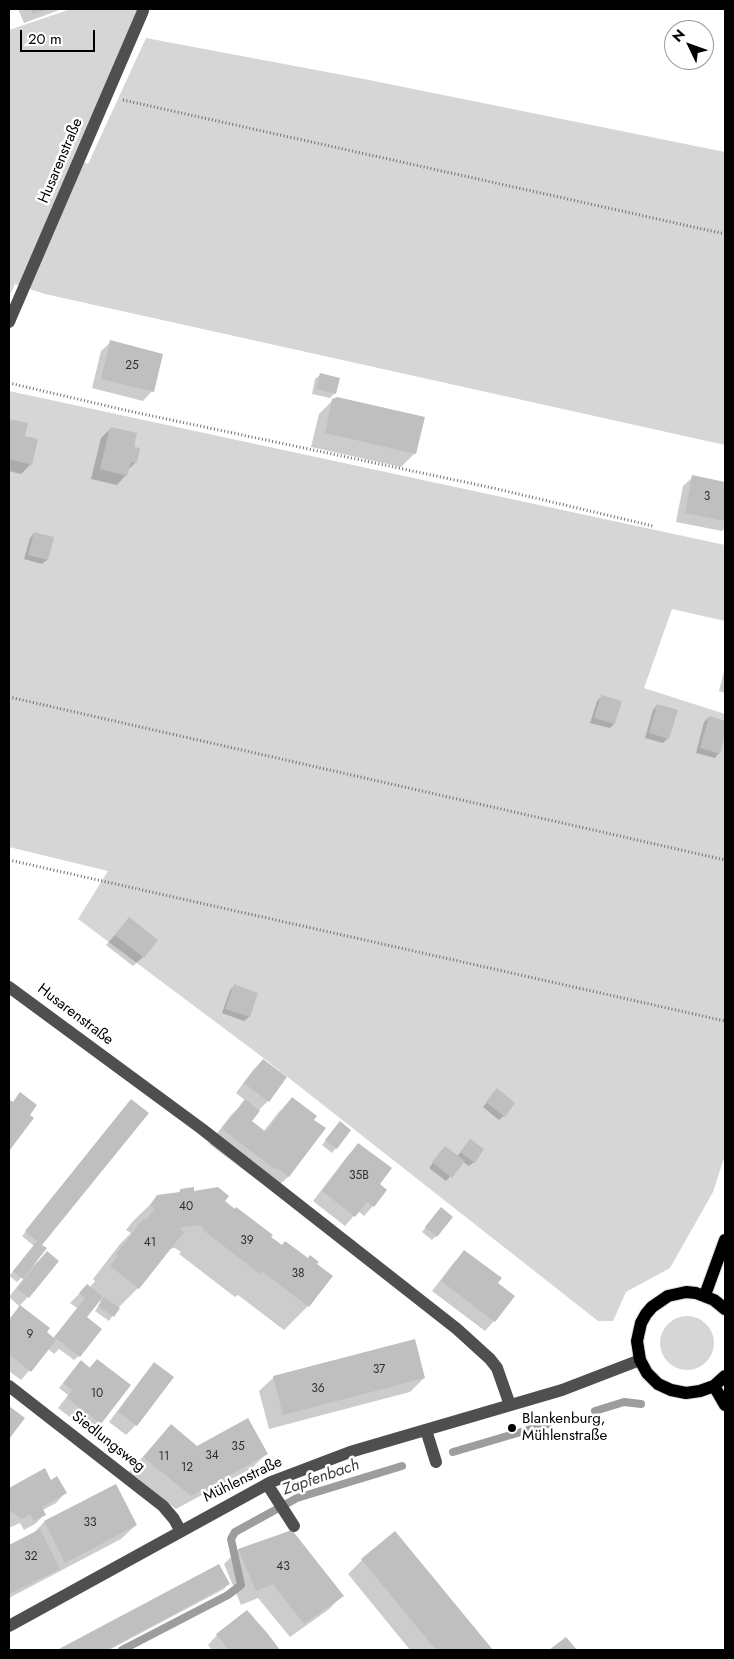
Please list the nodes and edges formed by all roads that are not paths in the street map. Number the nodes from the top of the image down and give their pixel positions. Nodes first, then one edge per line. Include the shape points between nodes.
1 (143, 12) dead end
2 (9, 322) edge
3 (9, 987) edge
4 (725, 1240) edge
5 (705, 1295) junction
6 (725, 1309) edge
7 (640, 1360) junction
8 (725, 1376) edge
9 (9, 1386) edge
10 (714, 1386) junction
11 (510, 1405) junction
12 (725, 1405) edge
13 (426, 1430) junction
14 (436, 1462) dead end
15 (267, 1484) junction
16 (294, 1526) dead end
17 (180, 1530) junction
18 (9, 1626) edge

1 - 2 street, Husarenstraße
3 - 11 street, Husarenstraße via 202,1130 457,1329 497,1368
4 - 5 main road
5 - 6 main road
5 - 7 main road via 677,1293 652,1307 638,1332
7 - 10 main road via 652,1379 671,1390 693,1393
7 - 11 street, Mühlenstraße via 588,1381
8 - 10 main road
9 - 17 street, Siedlungsweg via 163,1506
10 - 12 main road
11 - 13 street, Mühlenstraße
13 - 14 street
13 - 15 street, Mühlenstraße via 350,1452
15 - 16 street
15 - 17 street, Mühlenstraße
17 - 18 street, Mühlenstraße

